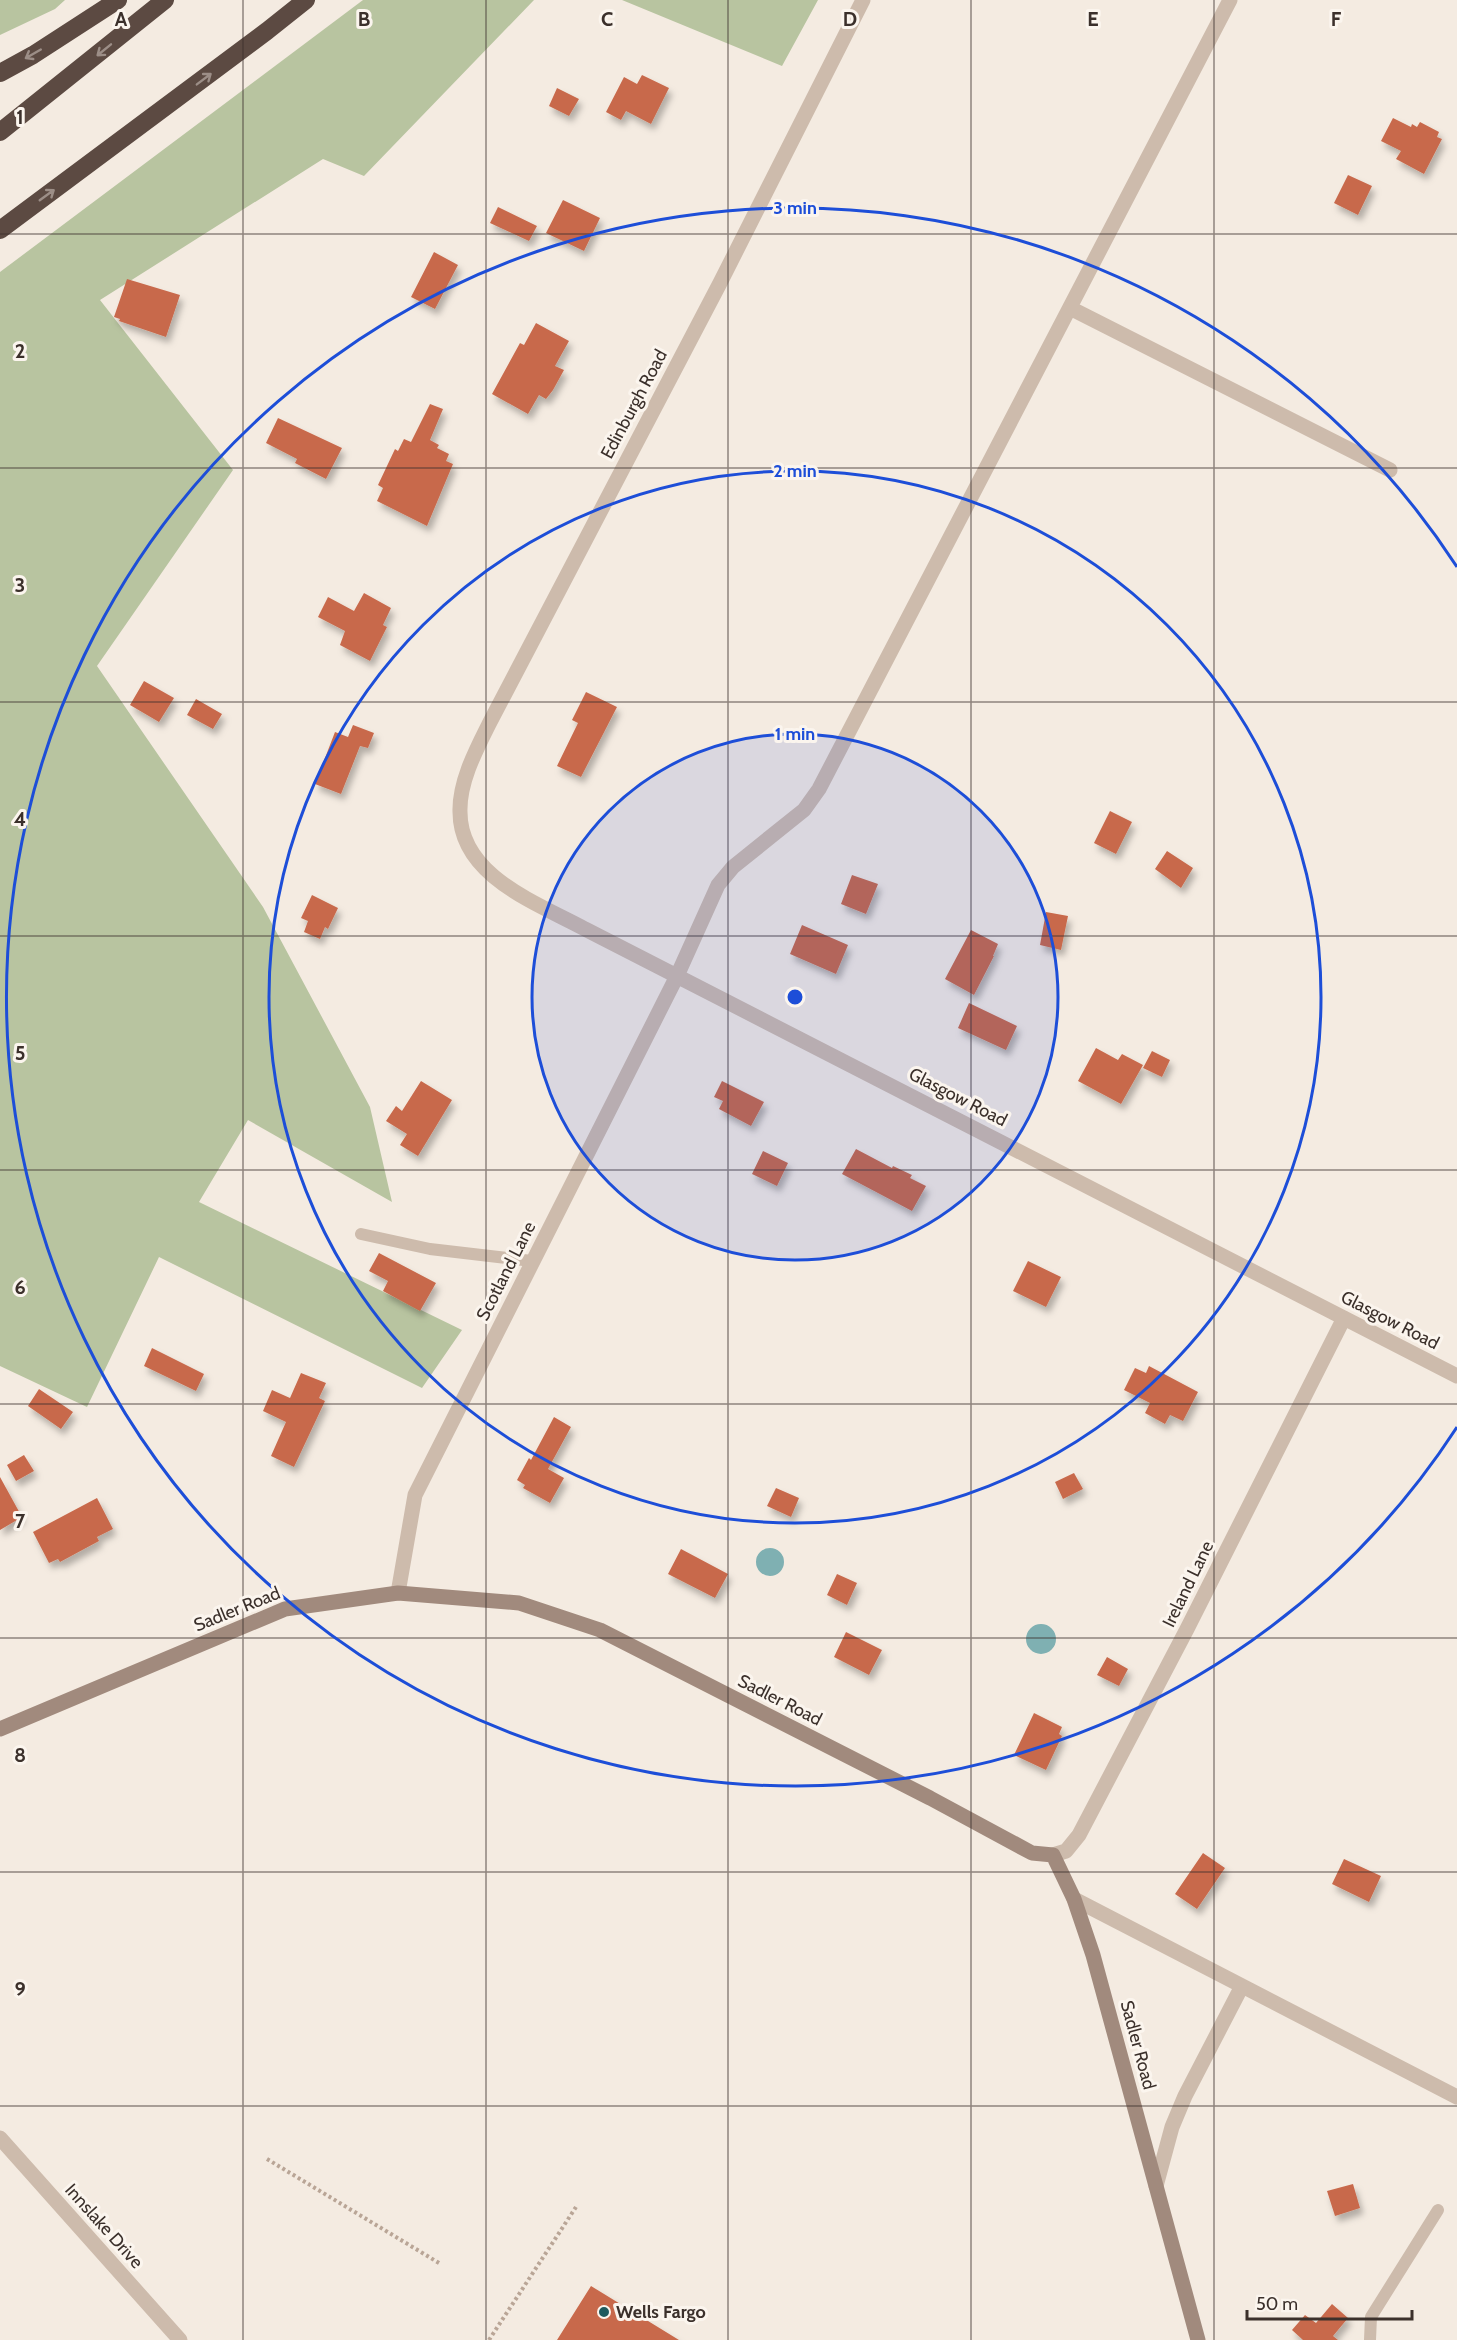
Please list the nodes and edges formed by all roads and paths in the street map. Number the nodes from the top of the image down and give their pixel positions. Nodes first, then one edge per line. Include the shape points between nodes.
1 (118, 0) edge
2 (165, 0) edge
3 (306, 0) edge
4 (863, 0) edge
5 (1230, 0) edge
6 (0, 73) edge
7 (0, 132) edge
8 (0, 230) edge
9 (1070, 308) junction
10 (1390, 470) dead end
11 (462, 831) joint
12 (677, 976) junction
13 (362, 1234) dead end
14 (532, 1262) junction
15 (1344, 1318) junction
16 (1457, 1376) edge
17 (398, 1593) junction
18 (0, 1729) edge
19 (1053, 1855) junction
20 (1074, 1899) junction
21 (1242, 1986) junction
22 (1457, 2097) edge
23 (0, 2138) edge
24 (267, 2159) dead end
25 (1156, 2186) junction
26 (576, 2207) dead end
27 (1438, 2210) dead end
28 (440, 2263) dead end
29 (180, 2340) edge
30 (489, 2340) edge
31 (1198, 2340) edge
32 (1370, 2340) edge

1 -> 6 highway
2 -> 7 highway
8 -> 3 highway
4 - 11 street, Edinburgh Road via 489,724 462,792
5 - 9 street, Scotland Lane
9 - 10 street
9 - 12 street, Scotland Lane via 819,789 804,810 733,867 718,885
11 - 12 street, Glasgow Road via 472,855 506,885
12 - 14 street, Scotland Lane
12 - 15 street, Glasgow Road
13 - 14 lane via 430,1249
14 - 17 street, Scotland Lane via 415,1495
15 - 16 street, Glasgow Road
15 - 19 street, Ireland Lane via 1080,1835 1066,1851
17 - 18 street, Sadler Road via 285,1609
17 - 19 street, Sadler Road via 519,1603 600,1630 1032,1853
19 - 20 street, Sadler Road
20 - 21 street
20 - 25 street, Sadler Road
21 - 22 street
21 - 25 street via 1176,2116
23 - 29 street, Innslake Drive
24 - 28 path
25 - 31 street, Sadler Road
26 - 30 path
27 - 32 lane via 1371,2317

